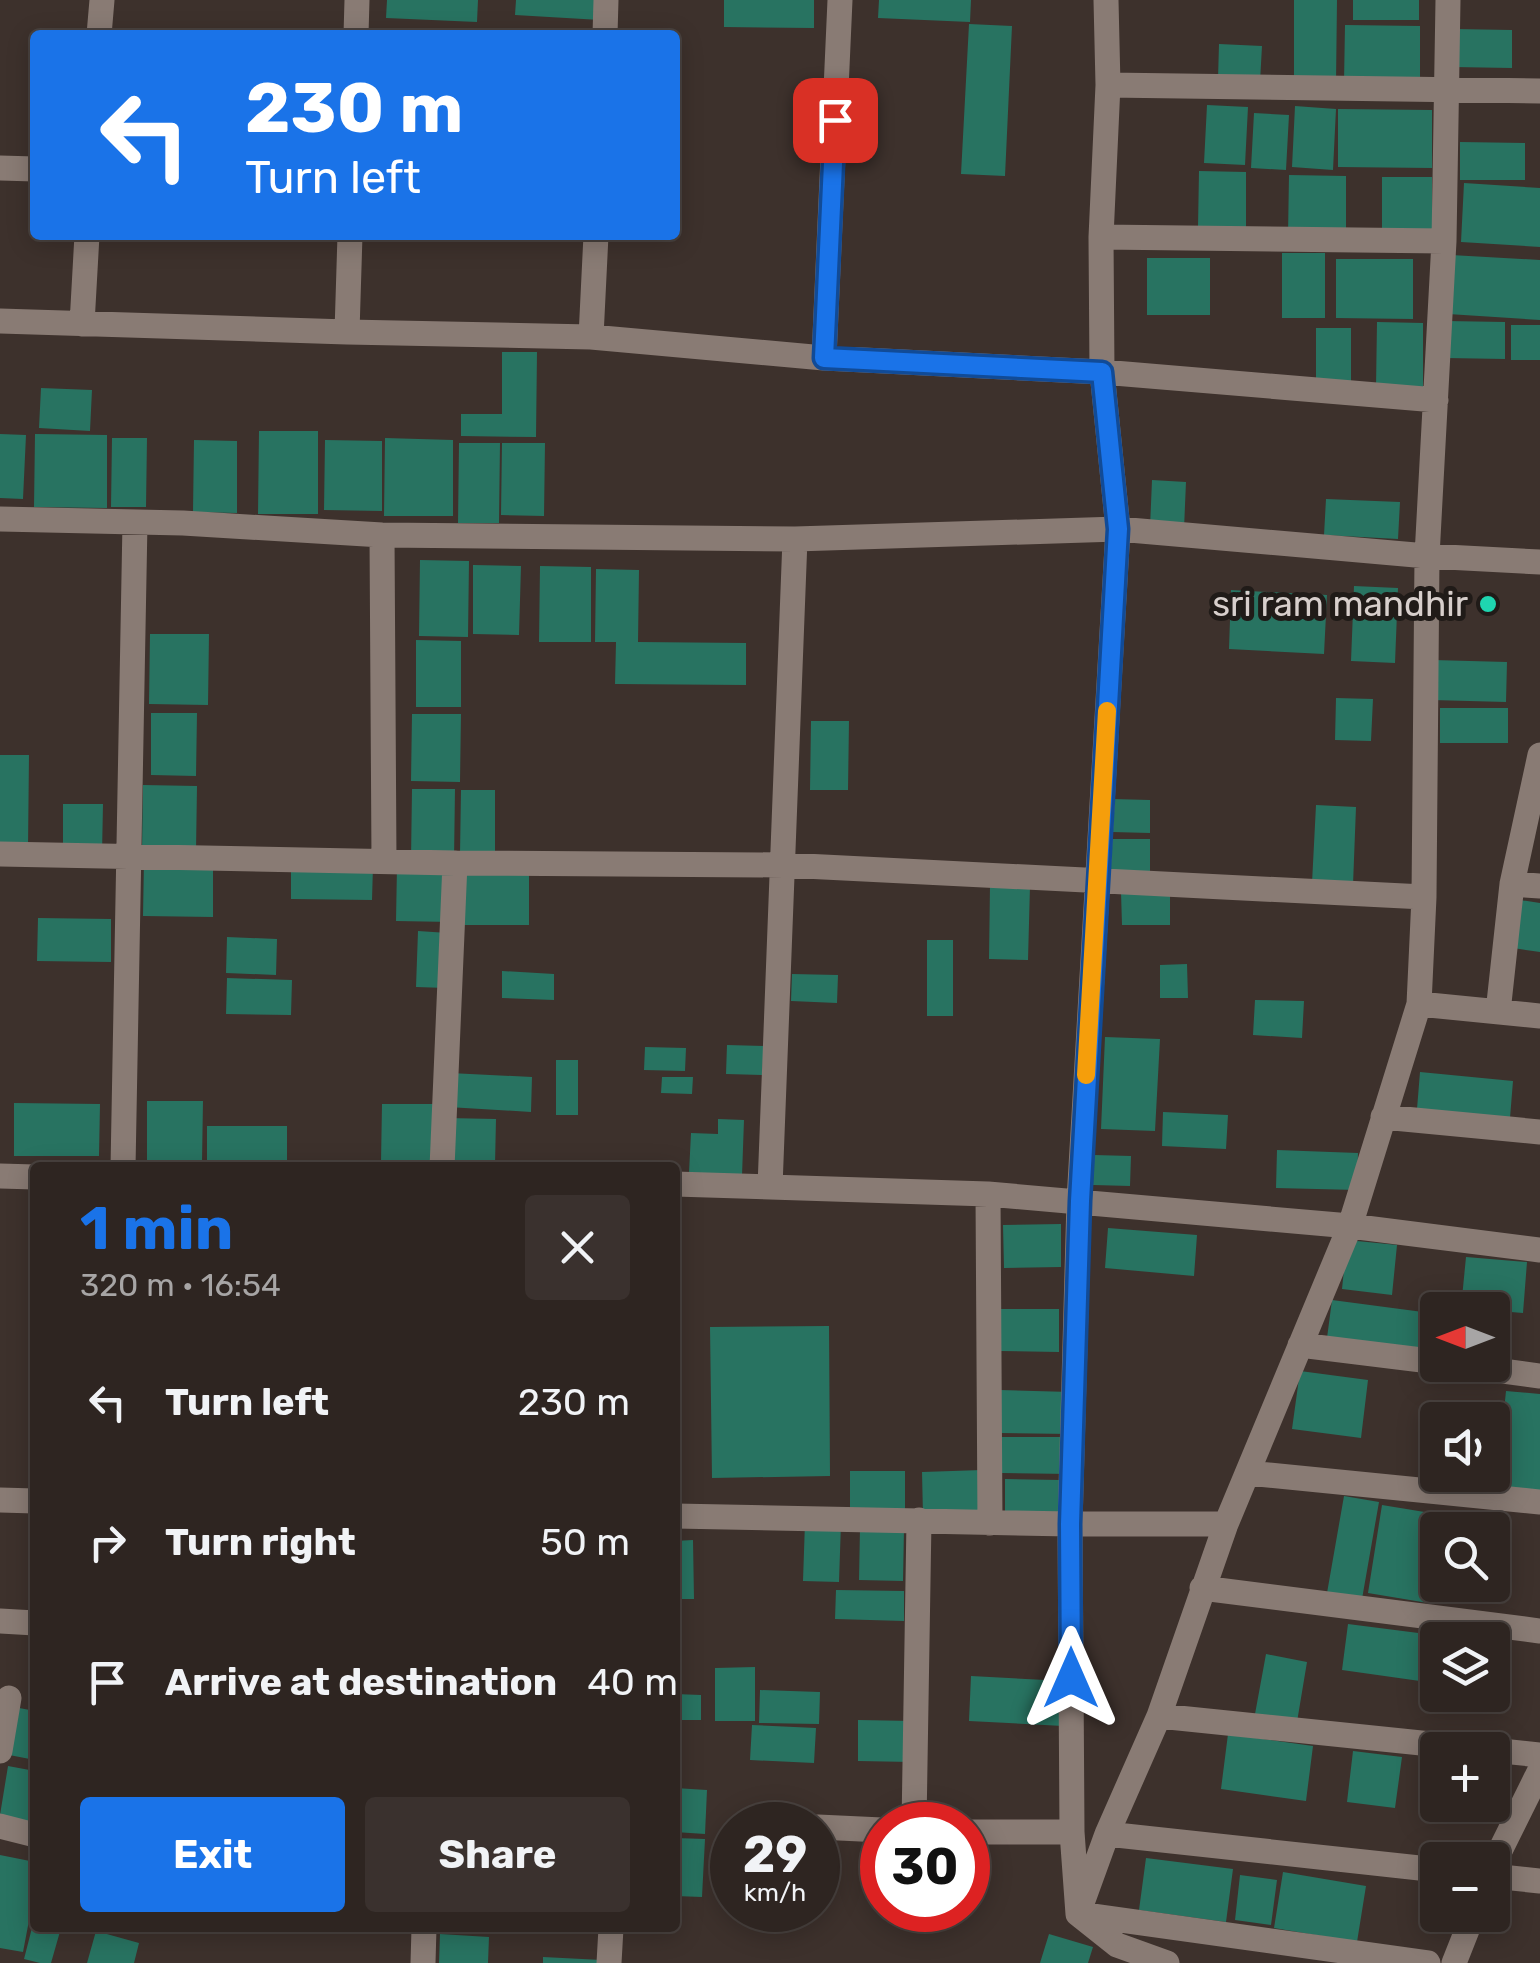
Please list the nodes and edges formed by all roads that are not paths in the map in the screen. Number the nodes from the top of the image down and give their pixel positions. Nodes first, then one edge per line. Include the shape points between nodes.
1 (102, 0) edge
2 (357, 0) edge
3 (606, 0) edge
4 (840, 0) edge
5 (1106, 0) edge
6 (1448, 0) edge
7 (100, 30) edge
8 (356, 30) edge
9 (605, 30) edge
10 (1108, 85) junction
11 (1446, 91) junction
12 (1540, 91) edge
13 (0, 168) edge
14 (30, 170) edge
15 (1101, 236) junction
16 (87, 240) edge
17 (350, 240) edge
18 (596, 240) edge
19 (1444, 241) junction
20 (0, 321) edge
21 (82, 324) junction
22 (346, 332) junction
23 (591, 337) junction
24 (824, 358) junction
25 (1102, 372) junction
26 (1436, 400) junction
27 (0, 519) edge
28 (135, 522) junction
29 (1118, 529) junction
30 (382, 536) junction
31 (795, 539) junction
32 (1427, 556) junction
33 (1540, 562) edge
34 (1540, 758) edge
35 (0, 854) edge
36 (129, 858) junction
37 (384, 861) junction
38 (455, 863) junction
39 (784, 865) junction
40 (1097, 882) junction
41 (1512, 884) junction
42 (1540, 886) edge
43 (1424, 896) junction
44 (1419, 1004) junction
45 (1498, 1012) junction
46 (1540, 1016) edge
47 (1383, 1117) junction
48 (1540, 1132) edge
49 (123, 1162) edge
50 (442, 1162) edge
51 (0, 1176) edge
52 (30, 1177) edge
53 (680, 1184) edge
54 (770, 1187) junction
55 (988, 1194) junction
56 (1080, 1201) junction
57 (1350, 1226) junction
58 (1540, 1250) edge
59 (1300, 1345) junction
60 (1420, 1360) edge
61 (1510, 1372) edge
62 (1540, 1376) edge
63 (1248, 1473) junction
64 (0, 1500) edge
65 (30, 1501) edge
66 (1540, 1502) edge
67 (680, 1516) edge
68 (919, 1520) junction
69 (990, 1523) junction
70 (1070, 1524) junction
71 (1226, 1524) junction
72 (1202, 1588) junction
73 (0, 1622) edge
74 (30, 1623) edge
75 (1540, 1631) edge
76 (4, 1697) edge
77 (30, 1701) edge
78 (1158, 1716) junction
79 (1420, 1743) edge
80 (0, 1750) edge
81 (1510, 1752) edge
82 (1540, 1755) edge
83 (1540, 1770) edge
84 (914, 1802) edge
85 (0, 1826) edge
86 (990, 1832) edge
87 (1072, 1832) junction
88 (30, 1834) edge
89 (1107, 1834) junction
90 (1504, 1842) edge
91 (1420, 1868) edge
92 (1510, 1878) edge
93 (1540, 1881) edge
94 (1078, 1914) junction
95 (419, 1932) edge
96 (611, 1932) edge
97 (1466, 1932) edge
98 (423, 1963) edge
99 (608, 1963) edge
100 (1167, 1963) edge
101 (1428, 1963) edge
102 (1454, 1963) edge

1 - 7 street
2 - 8 street
3 - 9 street
4 - 24 street
5 - 10 street
6 - 11 street
10 - 11 street
10 - 15 street
11 - 12 street
11 - 19 street
13 - 14 street
15 - 19 street
15 - 25 street
16 - 21 street
17 - 22 street
18 - 23 street
19 - 26 street
20 - 21 street
21 - 22 street
22 - 23 street
23 - 24 street
24 - 25 street
25 - 26 street
25 - 29 street
26 - 32 street
27 - 28 street
28 - 30 street
28 - 36 street
29 - 31 street
29 - 32 street
29 - 40 street
30 - 31 street
30 - 37 street
31 - 39 street
32 - 33 street
32 - 43 street
34 - 41 street
35 - 36 street
36 - 37 street
36 - 49 street
37 - 38 street
38 - 39 street
38 - 50 street
39 - 40 street
39 - 54 street
40 - 43 street
40 - 56 street
41 - 42 street
41 - 45 street
43 - 44 street
44 - 45 street
44 - 47 street
45 - 46 street
47 - 48 street
47 - 57 street
51 - 52 street
53 - 54 street
54 - 55 street
55 - 56 street
55 - 69 street
56 - 57 street
56 - 70 street
57 - 58 street
57 - 59 street
59 - 60 street
59 - 63 street
61 - 62 street
63 - 66 street
63 - 71 street
64 - 65 street
67 - 68 street
68 - 69 street
68 - 84 street
69 - 70 street
70 - 71 street
70 - 87 street
71 - 72 street
72 - 75 street
72 - 78 street
73 - 74 street
76 - 77 street
76 - 80 street
78 - 79 street
78 - 89 street
81 - 82 street
83 - 90 street
85 - 88 street
86 - 87 street
87 - 94 street
89 - 91 street
89 - 94 street
92 - 93 street
94 - 100 street via 1117,1945
94 - 101 street
95 - 98 street
96 - 99 street
97 - 102 street

